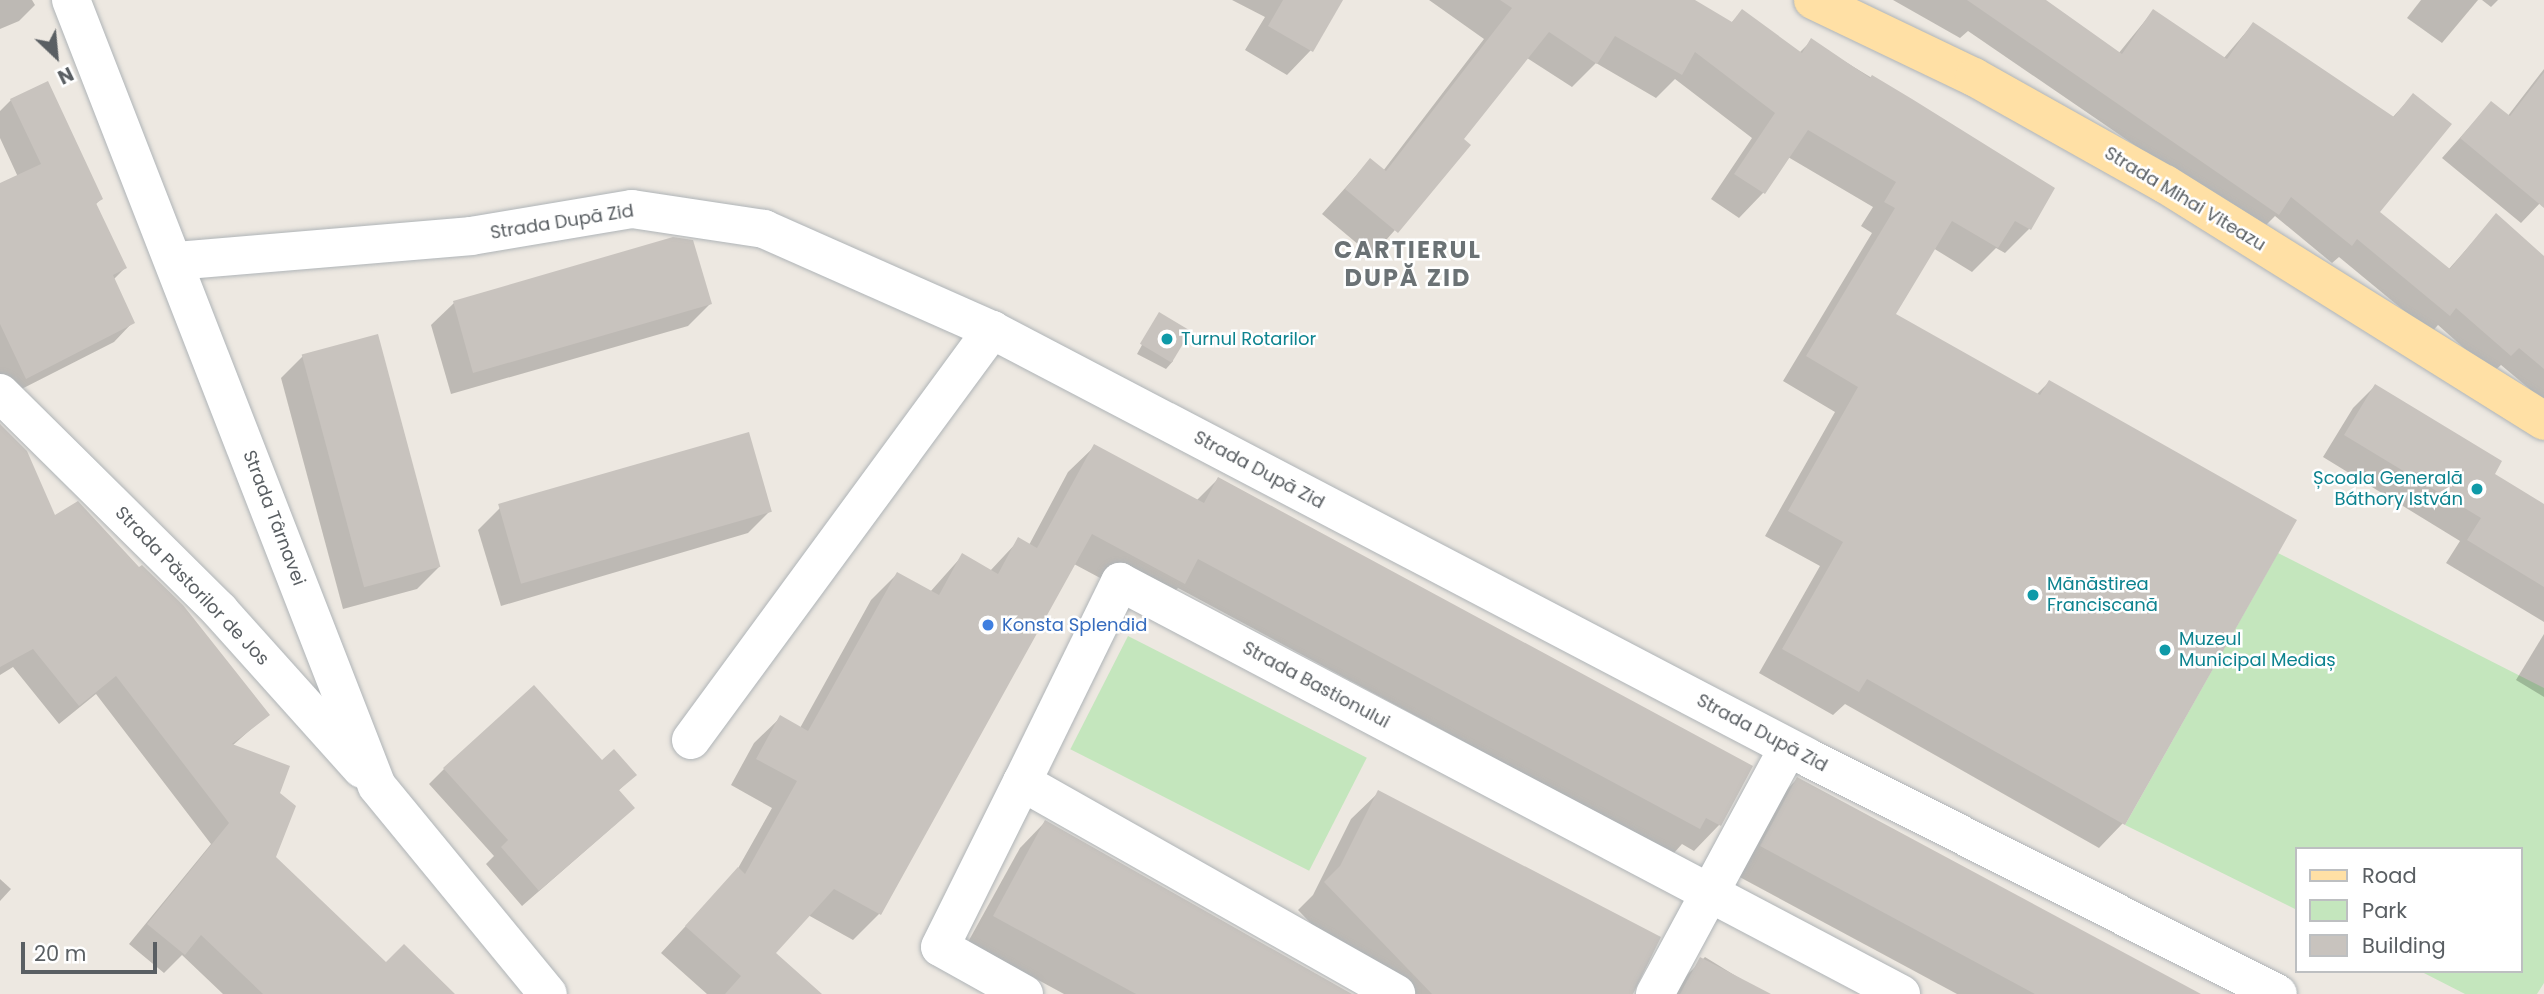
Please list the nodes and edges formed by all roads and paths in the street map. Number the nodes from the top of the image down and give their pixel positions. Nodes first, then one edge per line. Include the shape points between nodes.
1 (71, 0) edge
2 (1813, 0) edge
3 (175, 261) junction
4 (992, 330) junction
5 (0, 393) edge
6 (2544, 421) edge
7 (691, 740) dead end
8 (1788, 748) junction
9 (1022, 782) junction
10 (377, 786) junction
11 (1710, 892) junction
12 (548, 994) edge
13 (1024, 994) edge
14 (1396, 994) edge
15 (1655, 994) edge
16 (1901, 994) edge
17 (2278, 994) edge

1 - 3 street, Strada Târnavei
2 - 6 main road, Strada Mihai Viteazu via 1973,78 2165,184
3 - 4 street, Strada După Zid via 471,236 632,209 764,229
3 - 10 street, Strada Târnavei
4 - 7 street
4 - 8 street, Strada După Zid
5 - 10 street, Strada Păstorilor de Jos via 220,611
8 - 11 street
8 - 17 street, Strada După Zid
9 - 11 street, Strada Bastionului via 1121,582
9 - 13 street, Strada Bastionului via 940,947
9 - 14 street
10 - 12 street, Strada Târnavei
11 - 15 street
11 - 16 street, Strada Bastionului

